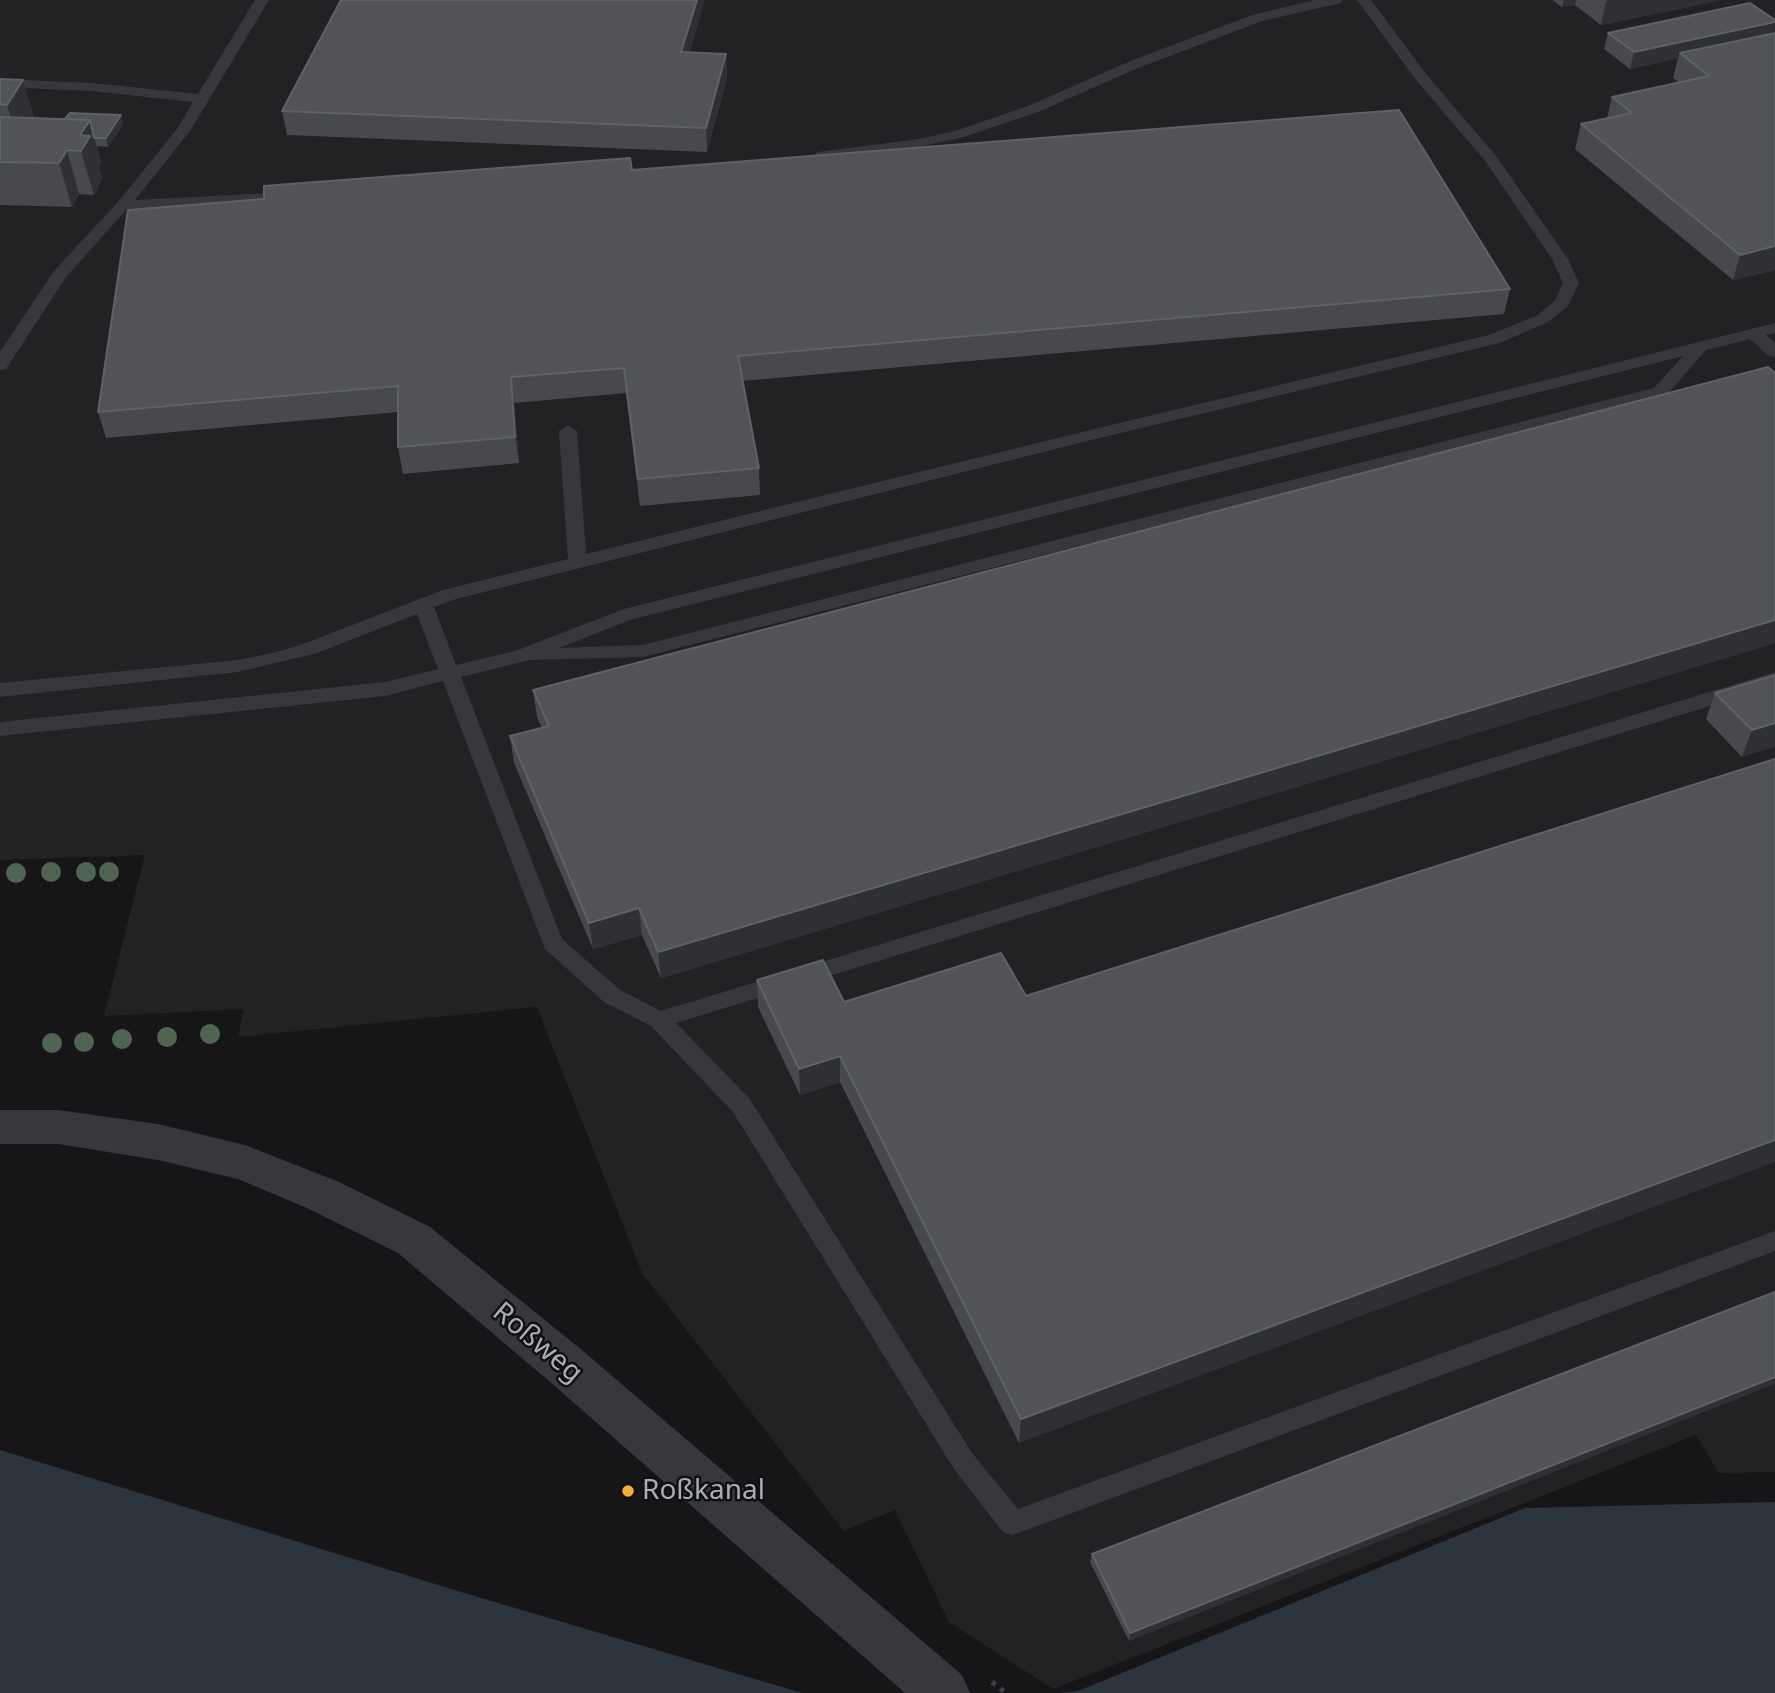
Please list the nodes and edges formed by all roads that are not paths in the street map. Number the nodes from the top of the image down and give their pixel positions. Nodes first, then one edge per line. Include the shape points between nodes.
1 (262, 0) edge
2 (1336, 0) edge
3 (1364, 0) edge
4 (0, 83) edge
5 (202, 99) junction
6 (800, 158) edge
7 (310, 195) edge
8 (123, 205) junction
9 (1775, 328) edge
10 (1753, 333) junction
11 (1701, 346) junction
12 (1775, 352) edge
13 (2, 356) edge
14 (568, 431) dead end
15 (577, 561) junction
16 (423, 604) junction
17 (520, 656) junction
18 (451, 673) junction
19 (1775, 680) edge
20 (0, 690) edge
21 (0, 729) edge
22 (659, 1020) junction
23 (0, 1107) edge
24 (0, 1127) edge
25 (58, 1127) junction
26 (1775, 1241) edge
27 (952, 1682) edge

1 - 5 lane
2 - 6 lane via 1257,18 1033,109 959,134
3 - 15 lane via 1421,77 1491,159 1560,259 1571,283 1562,303 1542,319 1494,338
4 - 5 lane
5 - 8 lane via 183,131
7 - 8 lane
8 - 13 lane via 60,274
9 - 10 lane
10 - 11 lane
10 - 12 lane
11 - 17 lane via 624,615
11 - 17 lane via 1660,392 643,651
14 - 15 lane
15 - 16 lane
16 - 18 lane
16 - 20 lane via 310,649 238,666
17 - 18 lane
18 - 21 lane via 385,689
18 - 22 lane via 553,943 612,996
19 - 22 lane
22 - 26 lane via 741,1105 963,1461 1013,1523
23 - 25 street, Roßweg
24 - 25 street, Roßweg
25 - 27 street, Roßweg via 158,1142 245,1163 414,1240

